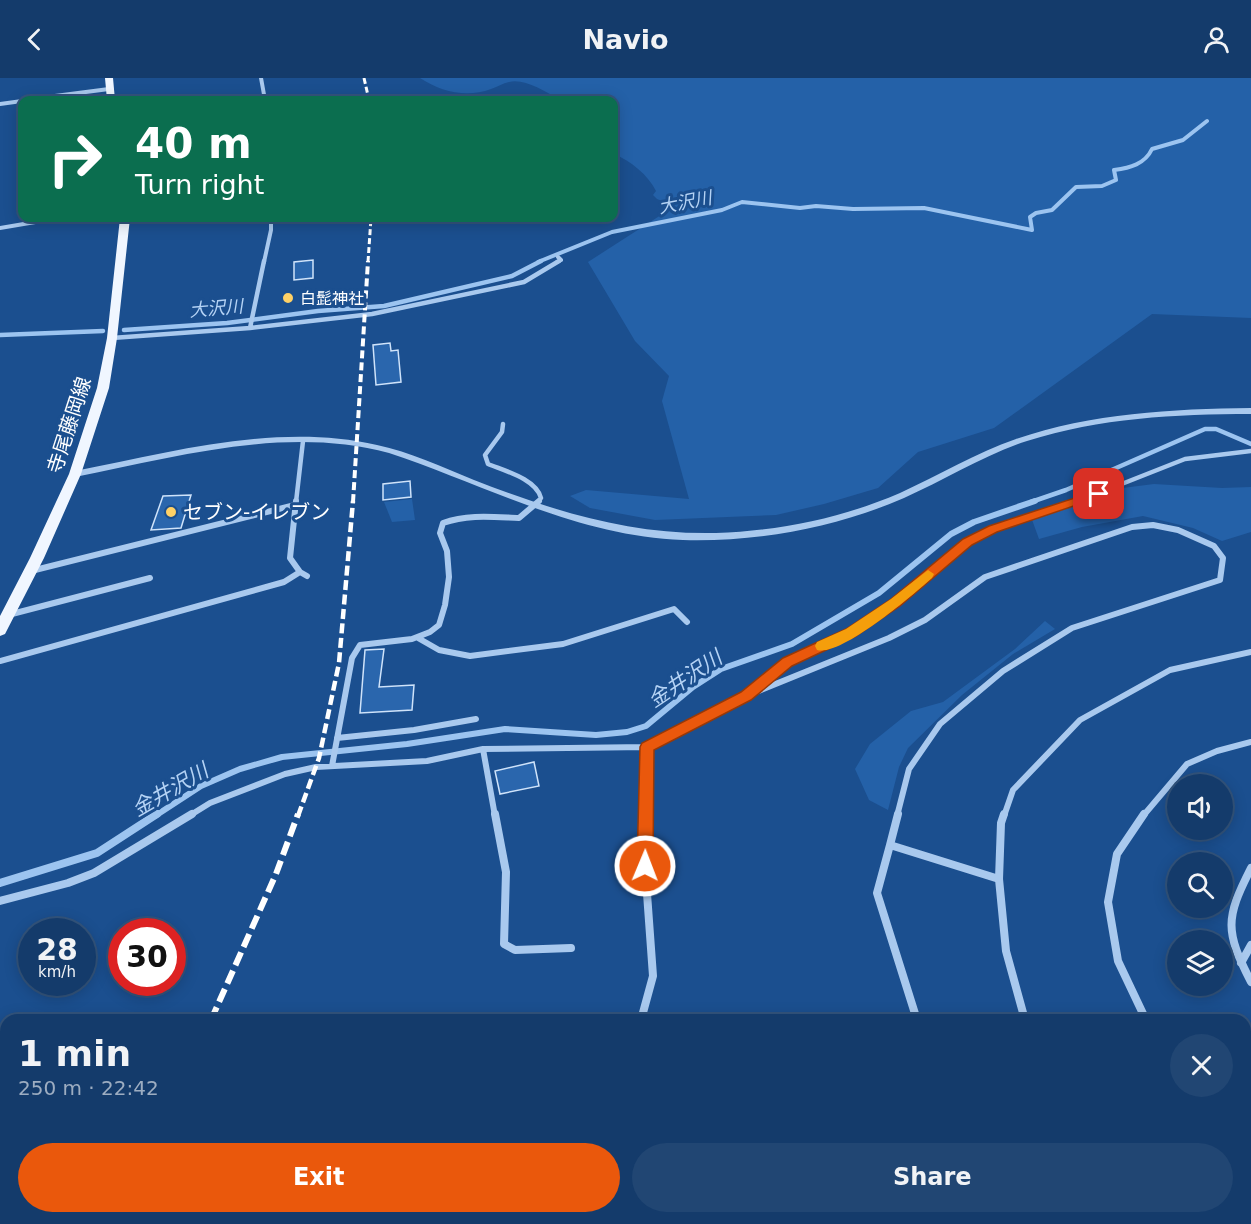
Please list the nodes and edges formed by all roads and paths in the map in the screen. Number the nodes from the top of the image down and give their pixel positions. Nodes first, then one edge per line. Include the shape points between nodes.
1 (109, 78) edge
2 (261, 78) edge
3 (110, 89) junction
4 (59, 96) edge
5 (111, 96) edge
6 (264, 96) edge
7 (18, 102) edge
8 (0, 104) edge
9 (35, 222) edge
10 (125, 222) edge
11 (271, 222) edge
12 (0, 228) edge
13 (558, 257) dead end
14 (250, 328) junction
15 (112, 338) junction
16 (1251, 411) edge
17 (502, 424) dead end
18 (303, 441) junction
19 (1251, 451) edge
20 (75, 474) junction
21 (296, 506) junction
22 (534, 507) junction
23 (30, 571) junction
24 (300, 572) junction
25 (307, 576) dead end
26 (150, 578) dead end
27 (8, 615) junction
28 (687, 622) dead end
29 (0, 630) edge
30 (418, 638) junction
31 (1251, 651) edge
32 (0, 661) edge
33 (746, 696) junction
34 (476, 719) dead end
35 (337, 741) junction
36 (1251, 742) edge
37 (647, 747) junction
38 (483, 749) junction
39 (333, 763) junction
40 (890, 845) junction
41 (1251, 868) edge
42 (999, 879) junction
43 (0, 901) edge
44 (1251, 945) edge
45 (571, 948) dead end
46 (1241, 963) junction
47 (1251, 982) edge
48 (643, 1014) edge
49 (915, 1014) edge
50 (1023, 1014) edge
51 (1143, 1014) edge

1 - 3 main road
2 - 6 street
3 - 4 street
3 - 5 main road
7 - 8 street
9 - 12 street
10 - 15 main road, 寺尾藤岡線
11 - 14 street
13 - 14 street via 561,260 524,282 501,288 372,314
14 - 15 street
15 - 20 main road, 寺尾藤岡線 via 103,387
16 - 22 street via 1131,416 1022,440 884,503 788,530 676,536 584,523
17 - 22 street via 502,432 484,455 488,464 539,491 541,498
18 - 20 street via 219,447
18 - 21 street
18 - 22 street via 368,445
19 - 33 street via 1185,459 1077,502 993,529 967,542 896,603 851,633 788,662
20 - 23 main road, 寺尾藤岡線
21 - 23 street
21 - 24 street via 290,558
22 - 30 street via 519,518 472,516 443,523 440,533 447,546 449,585 437,628
23 - 27 main road, 寺尾藤岡線
24 - 25 street
24 - 32 street via 274,585
26 - 27 street
27 - 29 main road, 寺尾藤岡線
28 - 30 street via 674,609 563,644 470,656 439,650
30 - 35 street via 360,645 352,658
31 - 42 street via 1170,670 1080,720 1013,790 1000,822
33 - 37 street
33 - 40 street via 898,634 925,620 985,577 1121,530 1153,525 1178,530 1214,546 1223,558 1221,580 1072,628 1003,671 940,724 909,768
34 - 35 street
35 - 39 street
36 - 51 street via 1187,764 1150,805 1117,854 1108,902 1119,961
37 - 38 street
37 - 48 street via 645,866 653,976
38 - 39 street via 427,761
38 - 45 street via 506,872 504,945 515,950
39 - 43 street via 288,773 210,802 94,873
40 - 42 street
40 - 49 street via 877,893
41 - 46 street via 1239,892 1230,926
42 - 50 street via 1006,951
44 - 46 street
46 - 47 street

